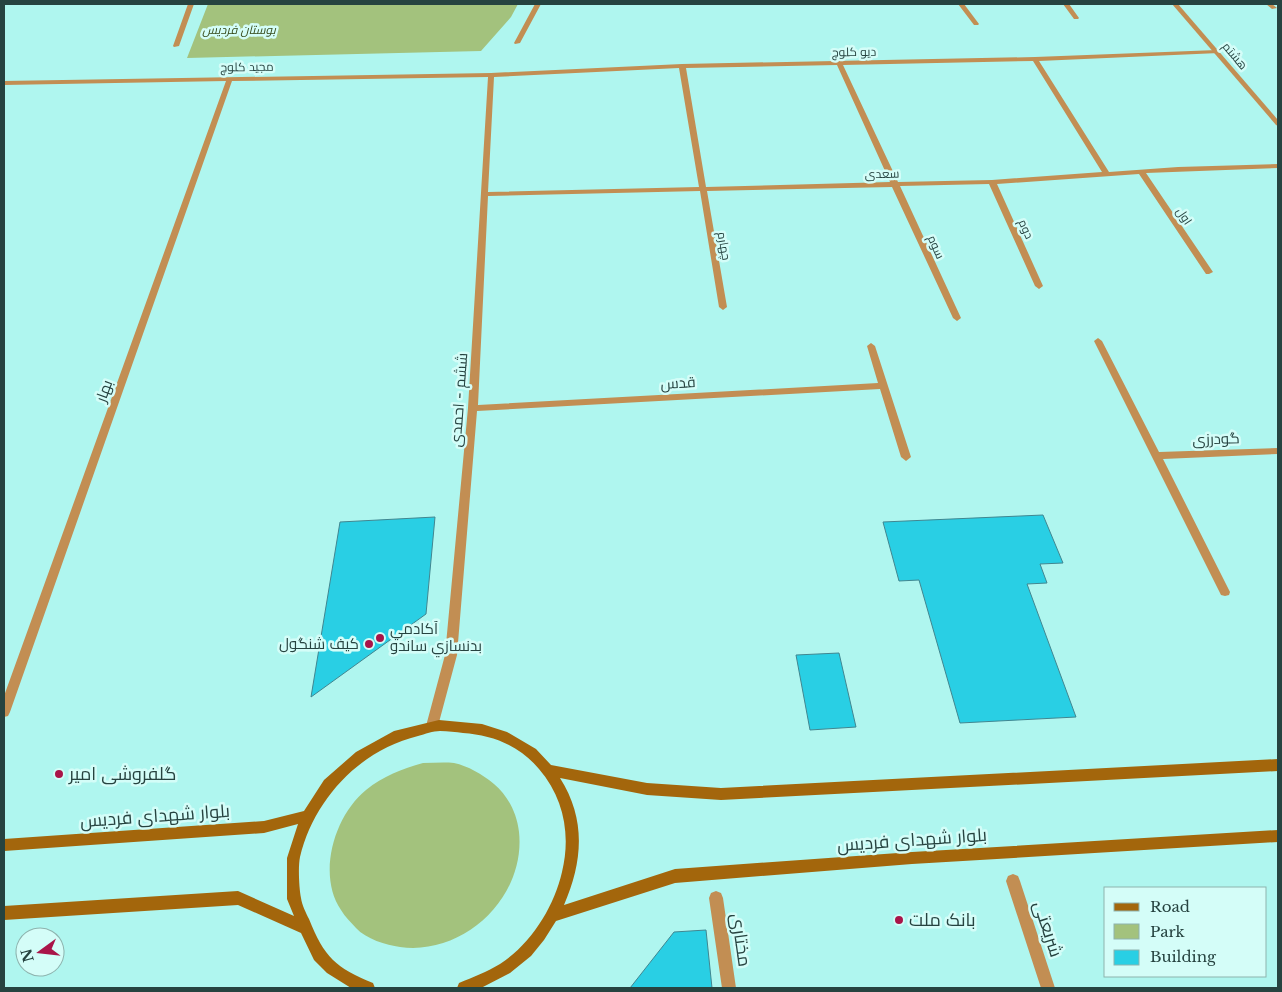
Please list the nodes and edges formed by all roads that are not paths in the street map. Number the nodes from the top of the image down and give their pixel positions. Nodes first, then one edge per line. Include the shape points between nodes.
1 (192, 4) edge
2 (538, 4) edge
3 (962, 4) edge
4 (1066, 4) edge
5 (1175, 4) edge
6 (1076, 18) dead end
7 (976, 24) dead end
8 (517, 43) dead end
9 (176, 46) dead end
10 (1217, 52) junction
11 (1035, 59) junction
12 (839, 63) junction
13 (682, 66) junction
14 (491, 75) junction
15 (230, 79) junction
16 (4, 83) edge
17 (1278, 124) edge
18 (1278, 166) edge
19 (1141, 172) junction
20 (1107, 174) junction
21 (992, 182) junction
22 (896, 184) junction
23 (702, 189) junction
24 (485, 194) junction
25 (1209, 272) dead end
26 (1039, 286) dead end
27 (723, 307) dead end
28 (957, 318) dead end
29 (1098, 341) dead end
30 (871, 346) dead end
31 (884, 386) junction
32 (472, 408) junction
33 (1278, 451) edge
34 (1156, 456) junction
35 (906, 457) dead end
36 (1225, 592) dead end
37 (4, 712) edge
38 (432, 726) junction
39 (1278, 765) edge
40 (549, 770) junction
41 (307, 816) junction
42 (1278, 836) edge
43 (4, 844) edge
44 (1013, 881) dead end
45 (716, 898) dead end
46 (4, 913) edge
47 (554, 915) junction
48 (302, 926) junction
49 (368, 988) edge
50 (464, 988) edge
51 (729, 988) edge
52 (1048, 988) edge

1 - 9 street
2 - 8 street
3 - 7 street
4 - 6 street
5 - 10 street, هشتم
10 - 11 street, دیو کلوچ
10 - 17 street, هشتم
11 - 12 street, دیو کلوچ
11 - 20 street
12 - 13 street, دیو کلوچ
12 - 22 street, سوم
13 - 14 street, دیو کلوچ
13 - 23 street, چهارم
14 - 15 street, مجید کلوچ
14 - 24 street, ششم - احمدی
15 - 16 street, مجید کلوچ
15 - 37 street, بهار
18 - 19 street, سعدی
19 - 20 street, سعدی
19 - 25 street, اول
20 - 21 street, سعدی
21 - 22 street, سعدی
21 - 26 street, دوم
22 - 23 street, سعدی
22 - 28 street, سوم
23 - 24 street, سعدی
23 - 27 street, چهارم
24 - 32 street, ششم - احمدی
29 - 34 street
30 - 31 street
31 - 32 street, قدس
31 - 35 street
32 - 38 street, ششم - احمدی via 451,655
33 - 34 street, گودرزی
34 - 36 street
38 - 40 main road via 466,725 498,733 526,748
38 - 41 main road via 395,735 360,754 329,782
39 - 40 main road via 721,794 647,789
40 - 47 main road via 566,801 573,838 569,876
41 - 43 main road, بلوار شهدای فردیس via 264,827
41 - 48 main road via 295,853 293,891
42 - 47 main road, بلوار شهدای فردیس via 675,876
44 - 52 street, شریعتی
45 - 51 street, مختاری
46 - 48 main road via 238,898
47 - 50 main road via 525,952 486,980
48 - 49 main road via 323,960 356,984

